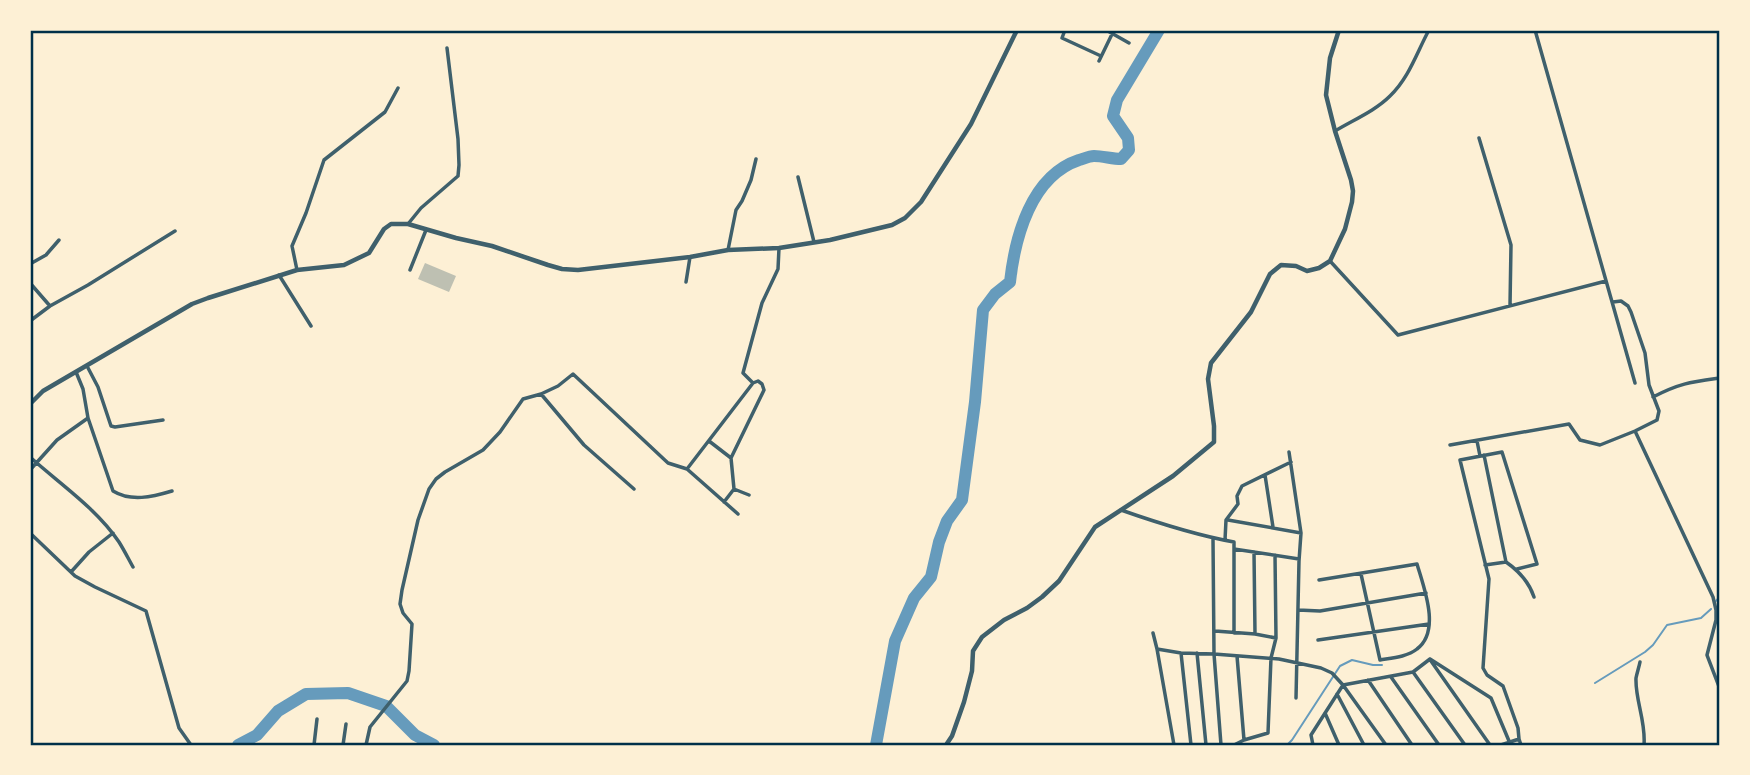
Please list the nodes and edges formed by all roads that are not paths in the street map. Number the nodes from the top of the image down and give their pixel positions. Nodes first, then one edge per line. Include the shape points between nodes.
1 (1017, 30) edge
2 (1065, 30) edge
3 (1339, 30) edge
4 (1429, 30) edge
5 (1535, 30) edge
6 (1110, 31) edge
7 (1129, 43) dead end
8 (447, 48) dead end
9 (398, 88) dead end
10 (1335, 131) junction
11 (1479, 138) dead end
12 (756, 159) dead end
13 (798, 177) dead end
14 (410, 225) junction
15 (423, 229) junction
16 (175, 231) dead end
17 (58, 240) dead end
18 (814, 242) junction
19 (779, 248) junction
20 (728, 250) junction
21 (691, 257) junction
22 (1330, 261) junction
23 (30, 264) edge
24 (297, 270) junction
25 (410, 270) dead end
26 (279, 275) junction
27 (1606, 281) junction
28 (686, 282) dead end
29 (30, 283) edge
30 (1613, 302) junction
31 (50, 306) junction
32 (1510, 306) junction
33 (30, 321) edge
34 (311, 326) dead end
35 (87, 366) junction
36 (76, 372) junction
37 (1720, 378) edge
38 (753, 383) junction
39 (1635, 383) dead end
40 (541, 394) junction
41 (1653, 397) junction
42 (30, 404) edge
43 (88, 418) junction
44 (163, 420) dead end
45 (1635, 431) junction
46 (709, 441) junction
47 (1477, 441) junction
48 (1450, 445) dead end
49 (1289, 452) dead end
50 (1482, 456) junction
51 (30, 457) edge
52 (731, 458) junction
53 (1291, 462) junction
54 (36, 463) junction
55 (687, 469) junction
56 (30, 470) edge
57 (1265, 475) junction
58 (634, 489) dead end
59 (734, 489) junction
60 (172, 491) dead end
61 (749, 495) dead end
62 (724, 502) junction
63 (1121, 509) junction
64 (738, 514) dead end
65 (1226, 520) junction
66 (1273, 527) junction
67 (30, 533) edge
68 (113, 533) junction
69 (1301, 533) junction
70 (1213, 539) junction
71 (1225, 541) junction
72 (1234, 549) junction
73 (1254, 552) junction
74 (1275, 555) junction
75 (1299, 559) junction
76 (1506, 562) junction
77 (1485, 565) junction
78 (133, 567) dead end
79 (1517, 569) junction
80 (71, 572) junction
81 (1361, 573) junction
82 (1319, 580) dead end
83 (1426, 593) junction
84 (1534, 597) dead end
85 (1367, 603) junction
86 (1298, 610) junction
87 (1718, 610) edge
88 (1429, 624) junction
89 (1215, 631) junction
90 (1373, 632) junction
91 (1153, 633) dead end
92 (1234, 633) junction
93 (1255, 634) junction
94 (1276, 638) junction
95 (1318, 640) dead end
96 (1157, 649) junction
97 (1181, 653) junction
98 (1197, 653) junction
99 (1214, 654) junction
100 (1237, 656) junction
101 (1271, 658) junction
102 (1430, 659) junction
103 (1640, 662) dead end
104 (1296, 663) junction
105 (1413, 672) junction
106 (1391, 677) junction
107 (1368, 680) junction
108 (1343, 685) junction
109 (1720, 689) edge
110 (1337, 694) junction
111 (1296, 698) dead end
112 (1325, 713) junction
113 (317, 719) dead end
114 (346, 724) dead end
115 (1519, 739) junction
116 (1244, 740) junction
117 (1509, 741) junction
118 (191, 745) edge
119 (314, 745) edge
120 (344, 745) edge
121 (366, 745) edge
122 (946, 745) edge
123 (1174, 745) edge
124 (1191, 745) edge
125 (1206, 745) edge
126 (1221, 745) edge
127 (1234, 745) edge
128 (1313, 745) edge
129 (1339, 745) edge
130 (1364, 745) edge
131 (1386, 745) edge
132 (1412, 745) edge
133 (1438, 745) edge
134 (1465, 745) edge
135 (1490, 745) edge
136 (1501, 745) edge
137 (1521, 745) edge
138 (1644, 745) edge

1 - 18 street via 971,124 905,218
2 - 6 street via 1062,38 1100,59
3 - 10 street via 1326,95
4 - 10 street via 1396,89 1382,103
5 - 27 street
6 - 7 street
8 - 14 street via 458,176 421,208
9 - 24 street via 385,112 324,160 292,246
10 - 22 street via 1353,191 1345,229
11 - 32 street via 1511,245
12 - 20 street via 736,210
13 - 18 street
14 - 15 street
14 - 24 street via 391,224 369,253 344,265
15 - 21 street via 562,269
15 - 25 street
16 - 31 street
17 - 23 street via 46,256
18 - 19 street
19 - 20 street
19 - 38 street via 778,269 762,303 743,373
20 - 21 street
21 - 28 street
22 - 32 street via 1398,335
22 - 63 street via 1307,271 1281,265 1270,274 1251,312 1211,363 1208,379 1214,442 1173,476
24 - 26 street
26 - 34 street
26 - 35 street via 192,304
27 - 30 street
27 - 32 street
29 - 31 street
30 - 39 street
30 - 41 street via 1621,301 1631,312
31 - 33 street
35 - 36 street
35 - 44 street via 111,426
36 - 42 street
36 - 43 street
37 - 41 street via 1693,381
38 - 46 street
38 - 52 street via 758,381 764,390
40 - 55 street via 573,374 668,463
40 - 58 street via 584,445
40 - 121 street via 523,399 483,450 445,471 429,489 401,598 403,613 412,624 407,681 370,727
41 - 45 street via 1659,411 1657,420
43 - 54 street via 57,440
43 - 60 street via 115,493 133,498
45 - 47 street via 1600,445 1580,440 1569,424
45 - 87 street
46 - 52 street
46 - 55 street
47 - 48 street
47 - 50 street
49 - 53 street
50 - 76 street
50 - 77 street via 1460,460
50 - 79 street via 1502,452 1536,564
51 - 54 street
52 - 59 street
53 - 57 street
53 - 69 street
54 - 56 street
54 - 68 street
55 - 62 street
57 - 65 street via 1242,486 1238,504
57 - 66 street
59 - 61 street
59 - 62 street
62 - 64 street
63 - 70 street
63 - 122 street via 1095,527 1059,581 1042,597 982,637
65 - 66 street
65 - 71 street
66 - 69 street
67 - 80 street
68 - 78 street
68 - 80 street
69 - 75 street
70 - 71 street
70 - 89 street
71 - 72 street via 1234,542
72 - 73 street
72 - 92 street
73 - 74 street
73 - 93 street
74 - 75 street
74 - 94 street
75 - 86 street
76 - 77 street
76 - 79 street
77 - 115 street via 1489,579 1483,668 1503,686
79 - 84 street
80 - 118 street via 146,611 179,728
81 - 82 street
81 - 83 street via 1418,565
81 - 85 street
83 - 85 street
83 - 88 street
85 - 86 street
85 - 90 street
86 - 104 street
87 - 109 street via 1707,655
88 - 90 street
88 - 90 street via 1425,640 1416,650 1380,660
89 - 92 street
89 - 99 street
90 - 95 street
91 - 96 street
92 - 93 street
93 - 94 street
94 - 101 street
96 - 97 street
96 - 123 street
97 - 98 street
97 - 124 street
98 - 99 street
98 - 125 street
99 - 100 street
99 - 126 street
100 - 101 street
100 - 116 street
101 - 104 street
101 - 116 street via 1268,733
102 - 105 street
102 - 117 street via 1492,698
102 - 135 street
103 - 138 street via 1636,678
104 - 108 street via 1332,673
104 - 111 street
105 - 106 street
105 - 134 street
106 - 107 street
106 - 133 street
107 - 108 street
107 - 132 street
108 - 110 street
108 - 131 street
110 - 112 street
110 - 130 street
112 - 128 street via 1311,735
112 - 129 street
113 - 119 street
114 - 120 street
115 - 117 street
115 - 137 street
116 - 127 street
117 - 136 street

